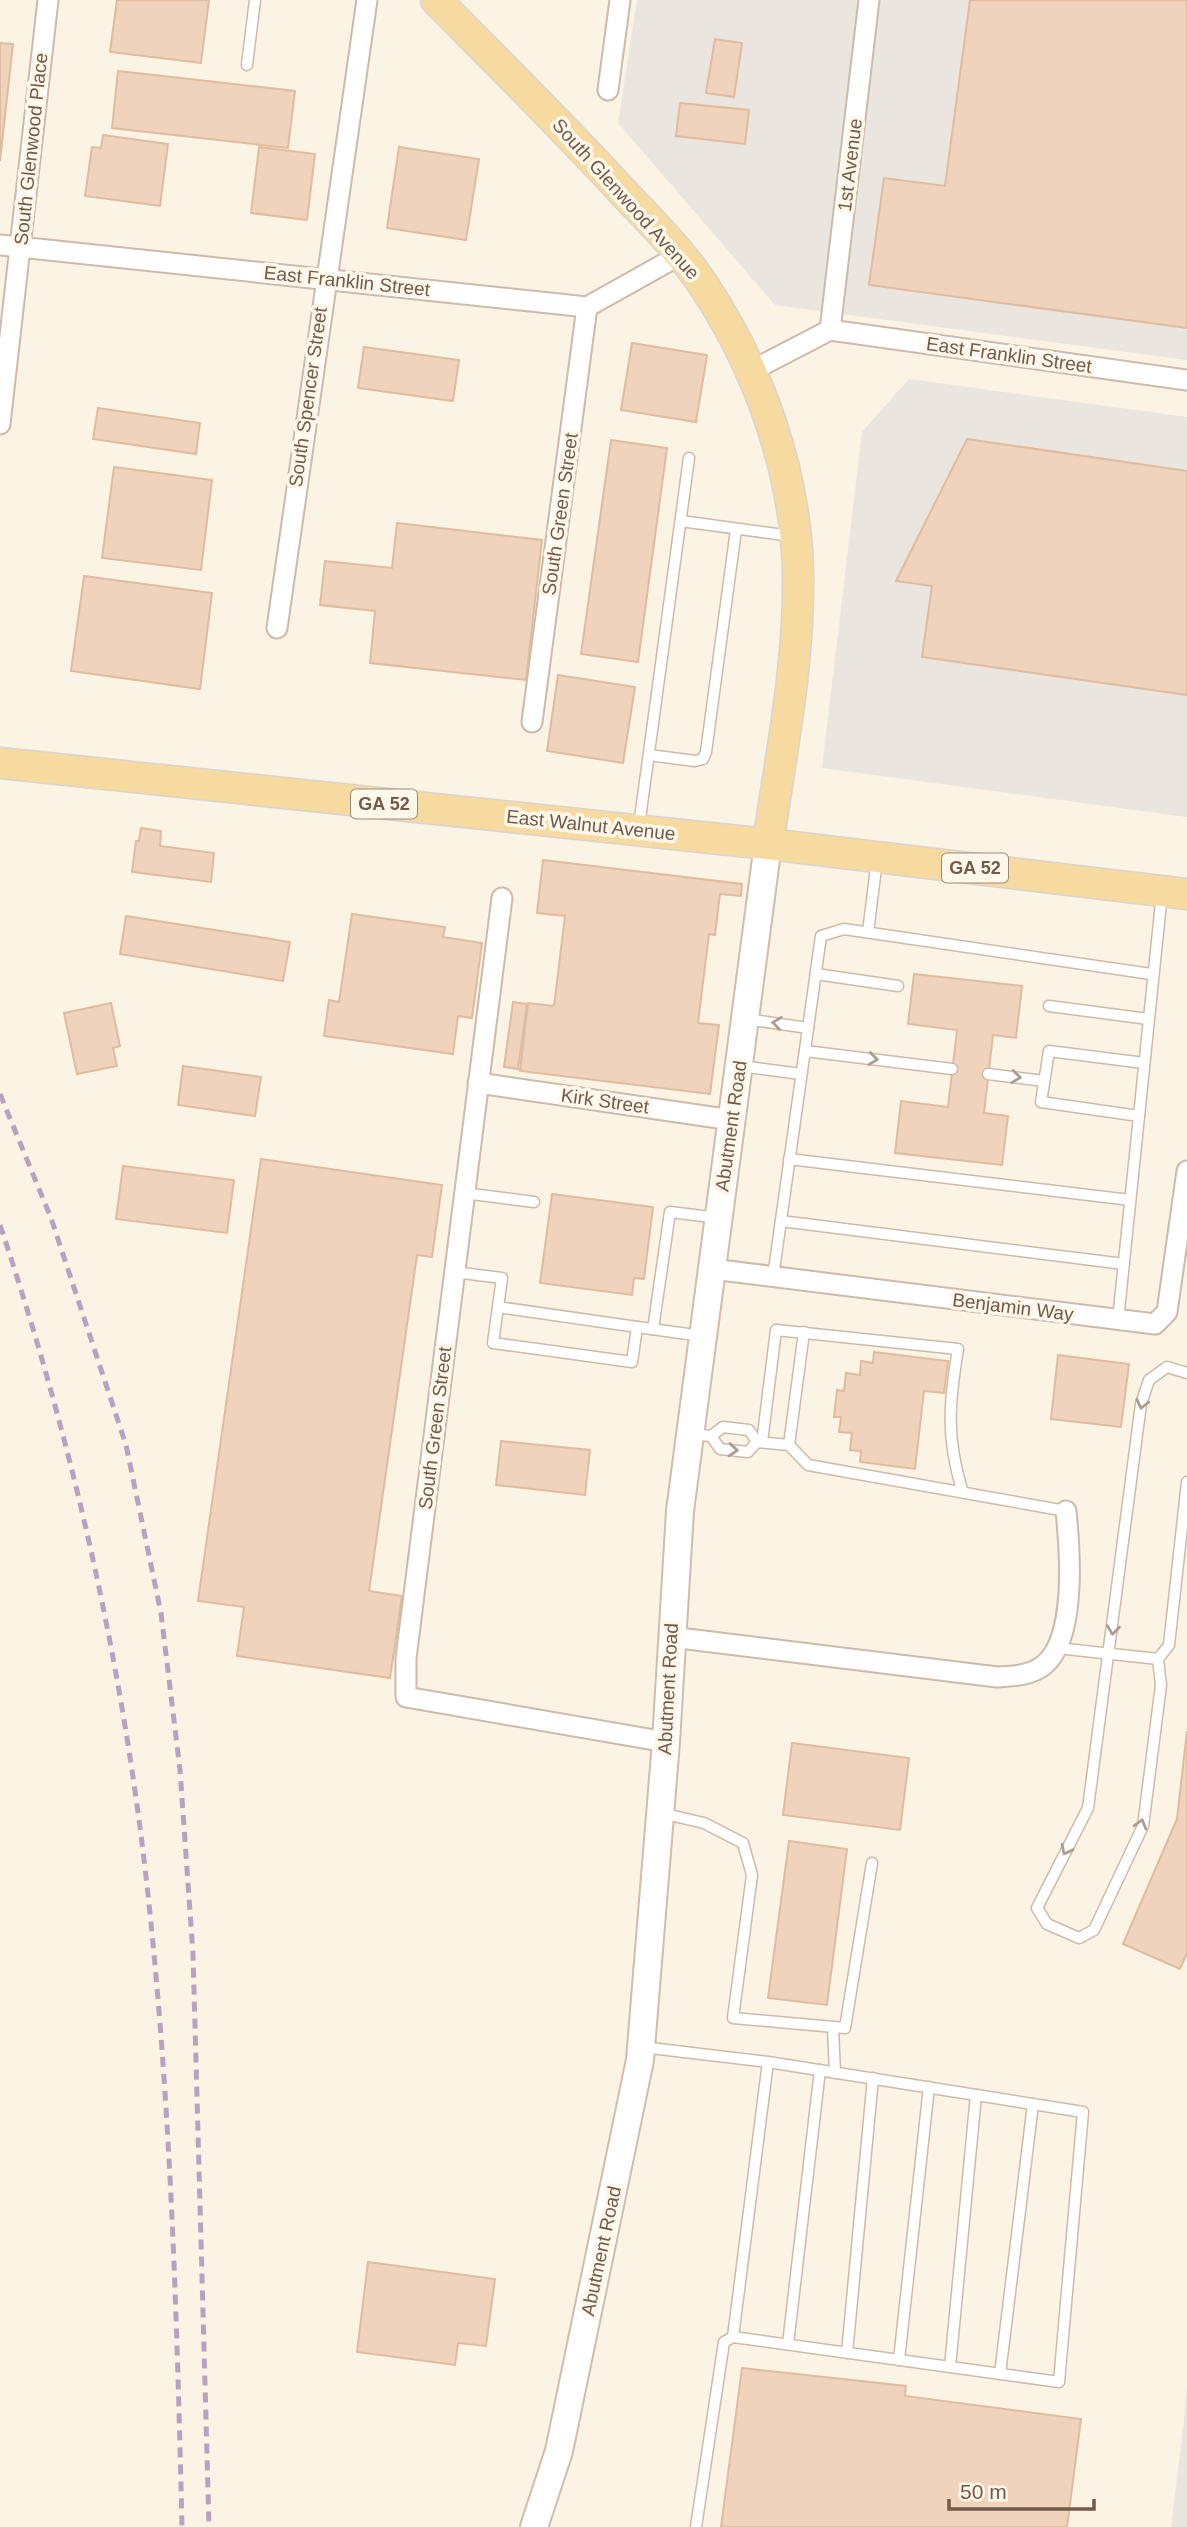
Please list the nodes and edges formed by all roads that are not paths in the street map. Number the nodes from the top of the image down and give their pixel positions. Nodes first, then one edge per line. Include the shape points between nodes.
1 (48, 0) edge
2 (256, 0) edge
3 (367, 0) edge
4 (436, 0) edge
5 (620, 0) edge
6 (869, 0) edge
7 (247, 65) dead end
8 (608, 90) dead end
9 (10, 246) edge
10 (680, 255) junction
11 (324, 279) junction
12 (587, 307) junction
13 (830, 330) junction
14 (751, 370) junction
15 (1187, 380) edge
16 (0, 424) edge
17 (690, 458) dead end
18 (681, 521) junction
19 (736, 530) junction
20 (795, 536) junction
21 (276, 628) dead end
22 (533, 722) dead end
23 (649, 755) junction
24 (0, 763) edge
25 (639, 830) junction
26 (768, 844) junction
27 (878, 856) junction
28 (1179, 891) edge
29 (502, 898) dead end
30 (867, 932) junction
31 (816, 974) junction
32 (1151, 974) junction
33 (898, 986) dead end
34 (1049, 1006) dead end
35 (745, 1019) junction
36 (1147, 1019) junction
37 (808, 1028) junction
38 (805, 1051) junction
39 (1144, 1063) junction
40 (739, 1066) junction
41 (952, 1069) dead end
42 (802, 1074) junction
43 (988, 1074) dead end
44 (1044, 1081) junction
45 (478, 1083) junction
46 (1139, 1116) junction
47 (732, 1120) junction
48 (789, 1159) junction
49 (1187, 1171) edge
50 (463, 1193) junction
51 (1130, 1199) junction
52 (534, 1202) dead end
53 (719, 1218) junction
54 (781, 1221) junction
55 (1124, 1264) junction
56 (712, 1269) junction
57 (454, 1272) junction
58 (773, 1277) junction
59 (498, 1307) junction
60 (1118, 1321) junction
61 (637, 1327) junction
62 (653, 1329) junction
63 (804, 1332) junction
64 (703, 1336) junction
65 (1187, 1373) edge
66 (701, 1435) junction
67 (760, 1442) junction
68 (789, 1445) junction
69 (1187, 1482) edge
70 (962, 1490) junction
71 (1066, 1511) joint
72 (671, 1637) junction
73 (1057, 1648) junction
74 (1110, 1654) junction
75 (1158, 1660) junction
76 (666, 1742) junction
77 (660, 1813) junction
78 (872, 1863) dead end
79 (833, 2028) junction
80 (641, 2047) junction
81 (768, 2062) junction
82 (820, 2070) junction
83 (835, 2073) junction
84 (873, 2078) junction
85 (929, 2087) junction
86 (976, 2095) junction
87 (1033, 2104) junction
88 (733, 2337) junction
89 (788, 2344) junction
90 (847, 2353) junction
91 (899, 2360) junction
92 (950, 2367) junction
93 (1000, 2374) junction
94 (534, 2527) edge
95 (696, 2527) edge

1 - 9 street, South Glenwood Place
2 - 7 lane
3 - 11 street, South Spencer Street
4 - 10 main road, South Glenwood Avenue
5 - 8 street
6 - 13 street, 1st Avenue
9 - 11 street, East Franklin Street
9 - 16 street, South Glenwood Place
10 - 12 street
10 - 14 main road, South Glenwood Avenue via 720,311
11 - 12 street, East Franklin Street
11 - 21 street, South Spencer Street
12 - 22 street, South Green Street
13 - 14 street
13 - 15 street, East Franklin Street
14 - 20 main road, South Glenwood Avenue via 784,469
17 - 18 lane
18 - 19 lane
18 - 23 lane
19 - 20 lane
19 - 23 lane via 706,752 703,759 695,761
20 - 26 main road, South Glenwood Avenue via 798,603 794,653
23 - 25 lane
24 - 25 main road, East Walnut Avenue / GA 52
25 - 26 main road, East Walnut Avenue / GA 52
26 - 27 main road, East Walnut Avenue / GA 52
26 - 35 main road, Abutment Road
27 - 28 main road, East Walnut Avenue / GA 52
27 - 30 lane
28 - 32 lane
29 - 45 street, South Green Street
30 - 31 lane via 844,929 821,936
30 - 32 lane
31 - 33 lane
31 - 37 lane
32 - 36 lane
34 - 36 lane
37 -> 35 lane
35 - 40 main road, Abutment Road
36 - 39 lane
37 - 38 lane
38 -> 41 lane
38 - 42 lane
39 - 44 lane via 1049,1051
39 - 46 lane
40 - 42 lane
40 - 47 main road, Abutment Road
42 - 48 lane
43 -> 44 lane
44 - 46 lane via 1041,1102
45 - 47 street, Kirk Street
45 - 50 street, South Green Street
46 - 51 lane
47 - 53 main road, Abutment Road
48 - 51 lane
48 - 54 lane
49 - 60 street, Benjamin Way via 1167,1312 1155,1324
50 - 52 lane
50 - 57 street, South Green Street
51 - 55 lane
53 - 56 main road, Abutment Road
53 - 62 lane via 670,1212
54 - 55 lane
54 - 58 lane
55 - 60 lane
56 - 58 street, Benjamin Way
56 - 64 main road, Abutment Road
57 - 59 lane via 502,1278
57 - 76 street, South Green Street via 406,1658 406,1697
58 - 60 street, Benjamin Way
59 - 61 lane
59 - 61 lane via 493,1343 632,1362
61 - 62 lane
62 - 64 lane
63 - 67 lane via 776,1329
63 - 68 lane
63 - 70 lane via 958,1349 948,1408
64 - 66 main road, Abutment Road
65 -> 74 lane via 1167,1367 1149,1380 1141,1404
66 - 67 lane via 723,1427 736,1428 749,1430
66 -> 67 lane via 720,1450 748,1452
66 - 72 main road, Abutment Road via 680,1511
67 - 68 lane
68 - 70 lane via 808,1465
69 - 75 lane via 1169,1645
70 - 71 lane
71 - 73 street via 1071,1558
72 - 73 street via 997,1676 1029,1673 1043,1666
72 - 76 main road, Abutment Road
73 - 74 lane
74 - 75 lane
74 -> 75 lane via 1088,1808 1037,1908 1047,1924 1079,1938 1094,1930 1143,1826 1161,1685
76 - 77 main road, Abutment Road
77 - 79 lane via 704,1823 743,1843 752,1875 733,2018
77 - 80 main road, Abutment Road
78 - 79 lane via 845,2028
79 - 83 lane
80 - 81 lane
80 - 94 main road, Abutment Road via 559,2451
81 - 82 lane
81 - 88 lane
82 - 83 lane
82 - 89 lane
83 - 84 lane
84 - 85 lane
84 - 90 lane
85 - 86 lane
85 - 91 lane
86 - 87 lane
86 - 92 lane
87 - 93 lane
87 - 93 lane via 1083,2112 1059,2382
88 - 89 lane
88 - 95 lane via 724,2342
89 - 90 lane
90 - 91 lane
91 - 92 lane
92 - 93 lane

